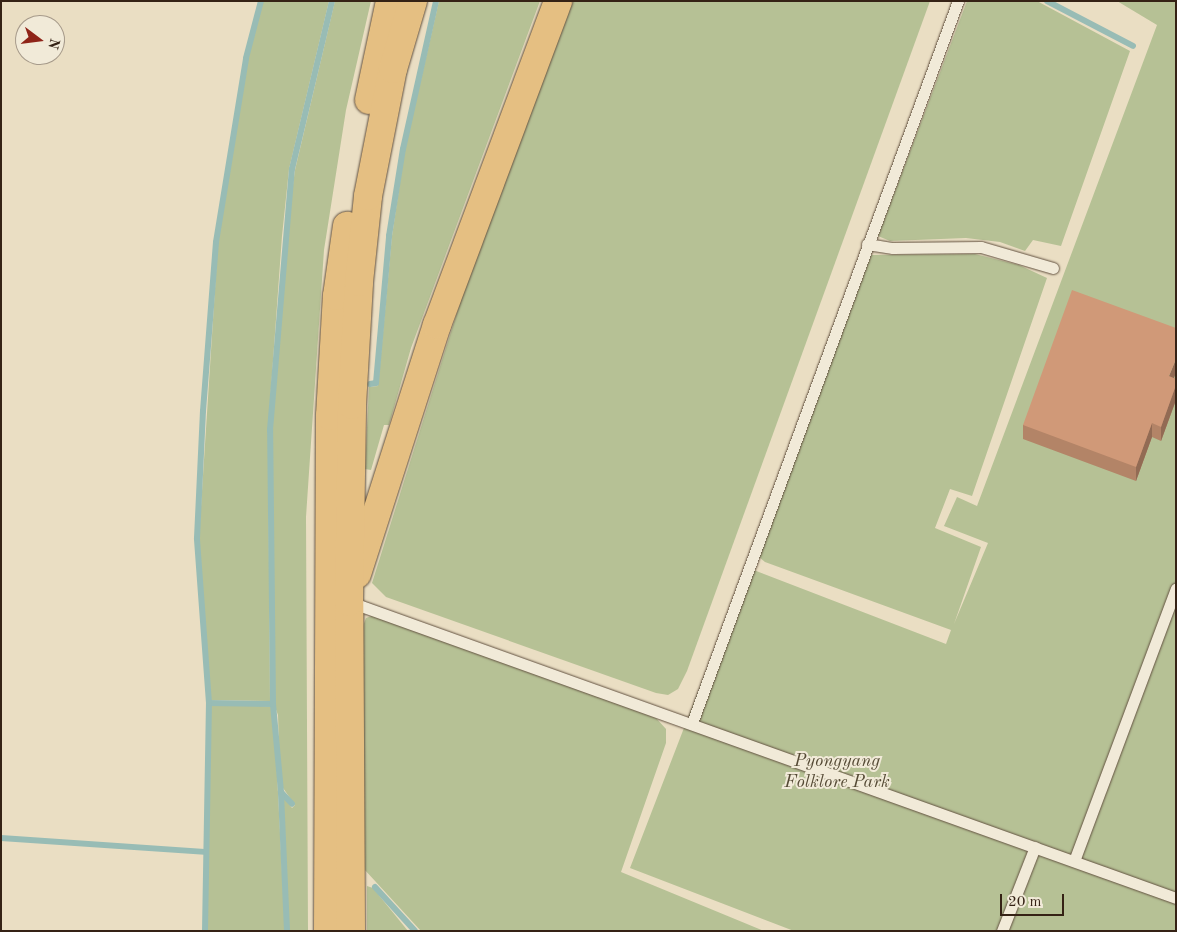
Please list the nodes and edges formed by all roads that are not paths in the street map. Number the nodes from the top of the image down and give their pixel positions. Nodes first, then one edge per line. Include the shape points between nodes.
1 (390, 1) edge
2 (413, 1) edge
3 (558, 1) edge
4 (958, 1) edge
5 (867, 244) junction
6 (1053, 268) dead end
7 (1176, 588) edge
8 (349, 602) junction
9 (692, 723) junction
10 (1035, 847) junction
11 (1074, 861) junction
12 (1176, 898) edge
13 (328, 931) edge
14 (351, 931) edge
15 (1002, 931) edge

1 - 13 highway via 376,59 337,296 330,416
2 - 8 highway via 393,69 368,196 352,404
3 - 8 highway via 437,325
4 - 5 lane
5 - 6 lane via 893,248 980,247
5 - 9 lane
7 - 11 lane
8 - 9 lane
8 - 14 highway
9 - 10 lane
10 - 11 lane
10 - 15 lane
11 - 12 lane

